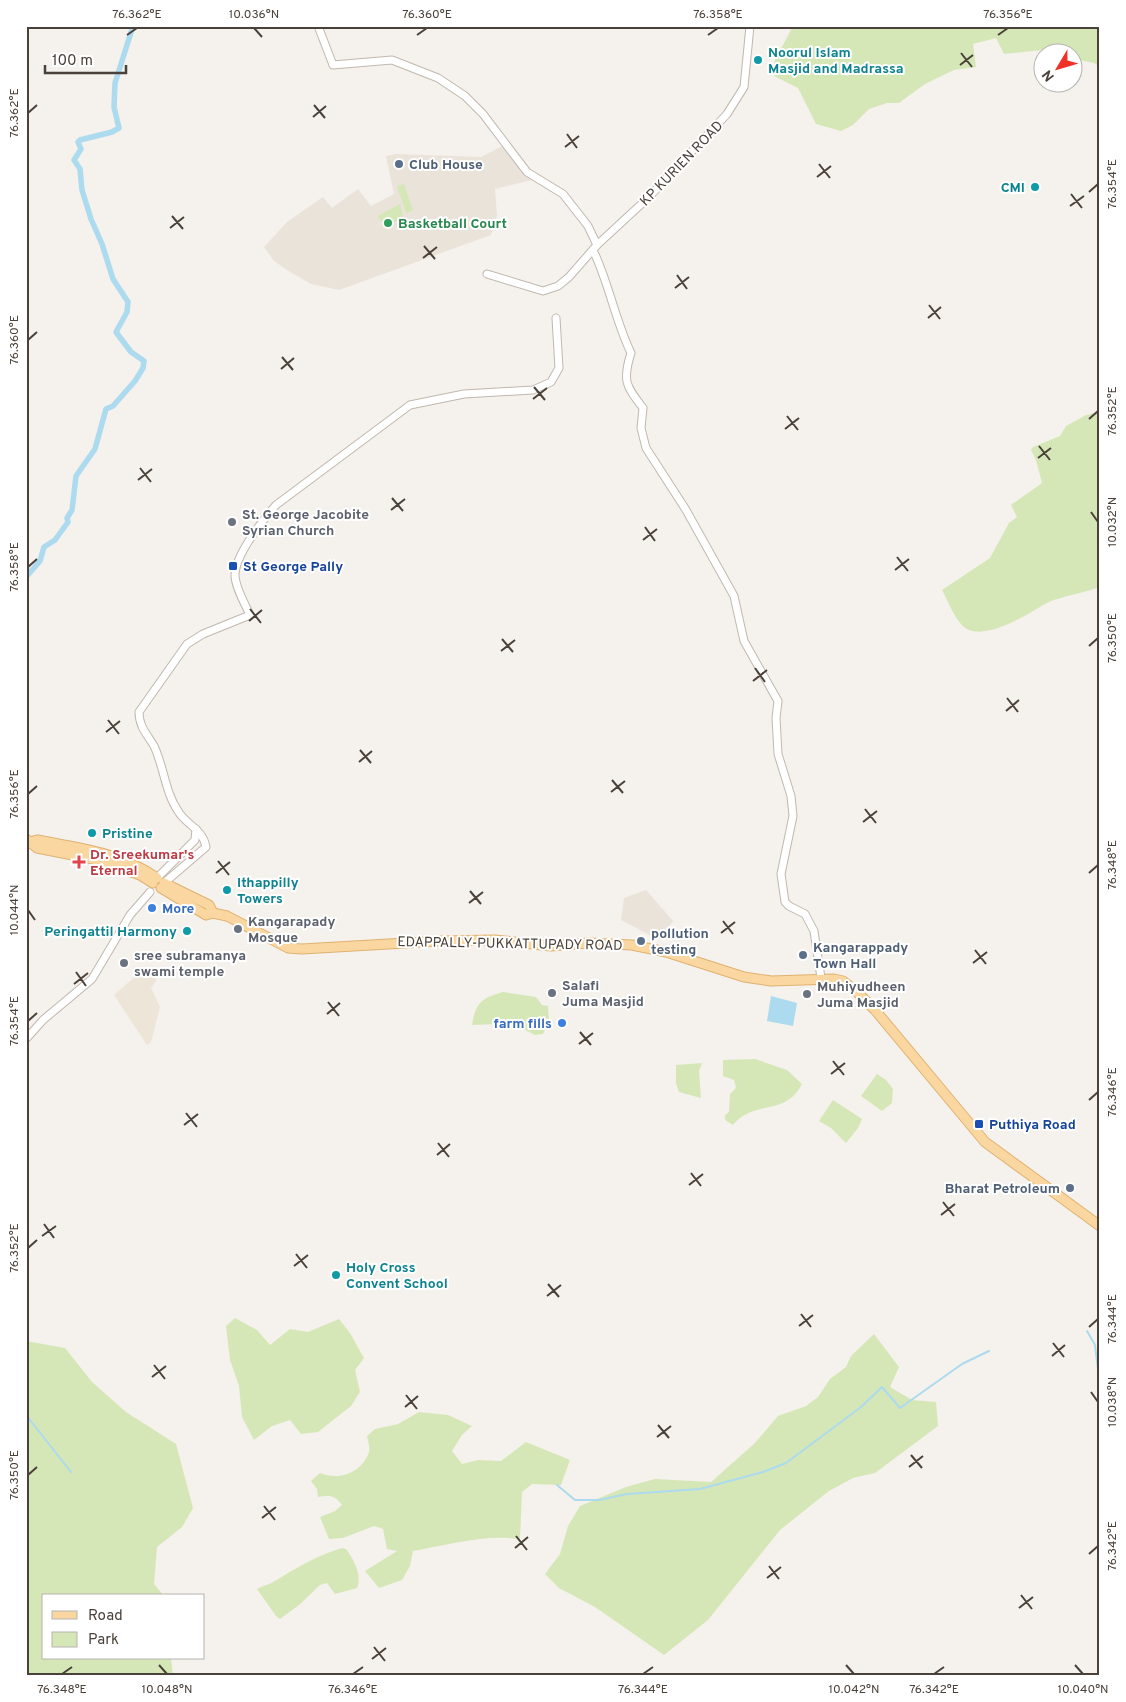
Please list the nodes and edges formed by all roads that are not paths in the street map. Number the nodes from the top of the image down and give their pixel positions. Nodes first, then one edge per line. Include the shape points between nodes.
1 (318, 26) edge
2 (750, 26) edge
3 (595, 248) junction
4 (487, 274) dead end
5 (556, 318) dead end
6 (196, 829) junction
7 (28, 840) edge
8 (156, 885) junction
9 (821, 978) junction
10 (26, 1039) edge
11 (1100, 1226) edge

1 - 3 street via 333,65 392,60 438,78 465,96 528,172 563,194 588,226
2 - 3 street, KP KURIEN ROAD via 744,87 727,114 649,197
3 - 4 street, KP KURIEN ROAD via 569,277 558,286 543,291
3 - 9 street via 618,326 631,353 627,388 643,408 646,448 686,510 734,596 744,641 778,701 778,754 791,796 793,816 780,874 785,902 805,914 814,931
5 - 6 street via 559,368 551,382 533,390 464,394 407,406 276,505 261,522 243,552 235,575 250,615 187,644 139,712 139,721 157,754 173,802 179,813
6 - 8 street via 196,840
6 - 8 street via 205,840 206,847
7 - 8 main road, EDAPPALLY-PUKKATTUPADY ROAD via 99,852 141,867
8 - 9 main road, EDAPPALLY-PUKKATTUPADY ROAD via 209,906 213,912 288,948 496,940 551,946 632,944 744,977 771,981
8 - 10 street via 130,915 92,978
9 - 11 main road, EDAPPALLY-PUKKATTUPADY ROAD via 843,981 856,991 985,1142

